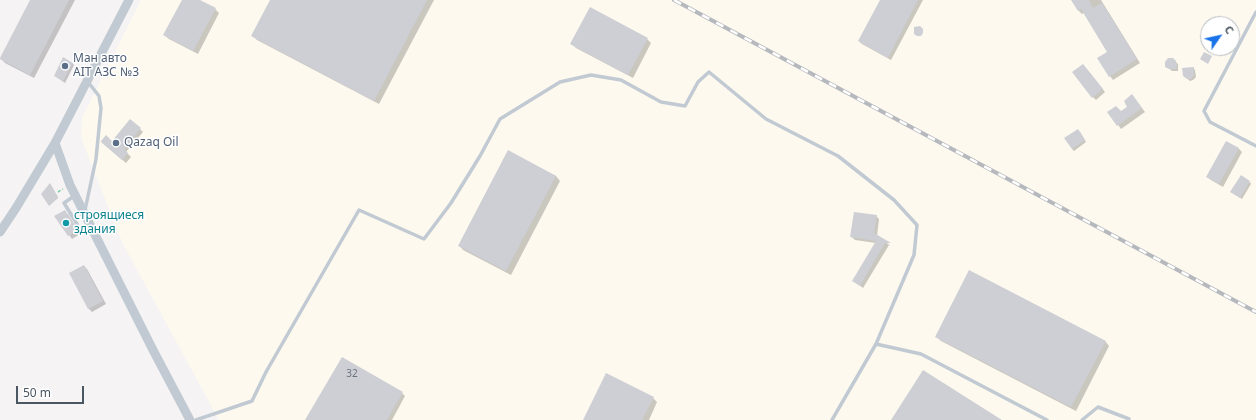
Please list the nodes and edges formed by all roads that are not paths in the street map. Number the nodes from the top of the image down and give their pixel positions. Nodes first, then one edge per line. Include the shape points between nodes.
1 (130, 0) edge
2 (1256, 12) edge
3 (87, 81) junction
4 (55, 143) junction
5 (1256, 146) edge
6 (75, 196) junction
7 (84, 213) junction
8 (77, 224) dead end
9 (0, 231) edge
10 (876, 344) junction
11 (1129, 419) edge
12 (190, 420) edge
13 (196, 420) edge
14 (832, 420) edge
15 (1047, 420) edge
16 (1082, 420) edge

1 - 3 street
2 - 5 lane via 1204,111 1210,122
3 - 4 street
3 - 7 lane via 99,96 101,108 96,159
4 - 6 street
4 - 9 street
6 - 7 street
6 - 8 lane via 64,203
7 - 12 street
10 - 13 lane via 914,255 917,225 894,200 838,156 766,118 709,72 698,82 685,106 661,102 621,80 591,74 560,82 500,119 451,203 424,239 359,210 252,401
10 - 14 lane
10 - 15 lane via 921,354
11 - 16 lane via 1098,407

